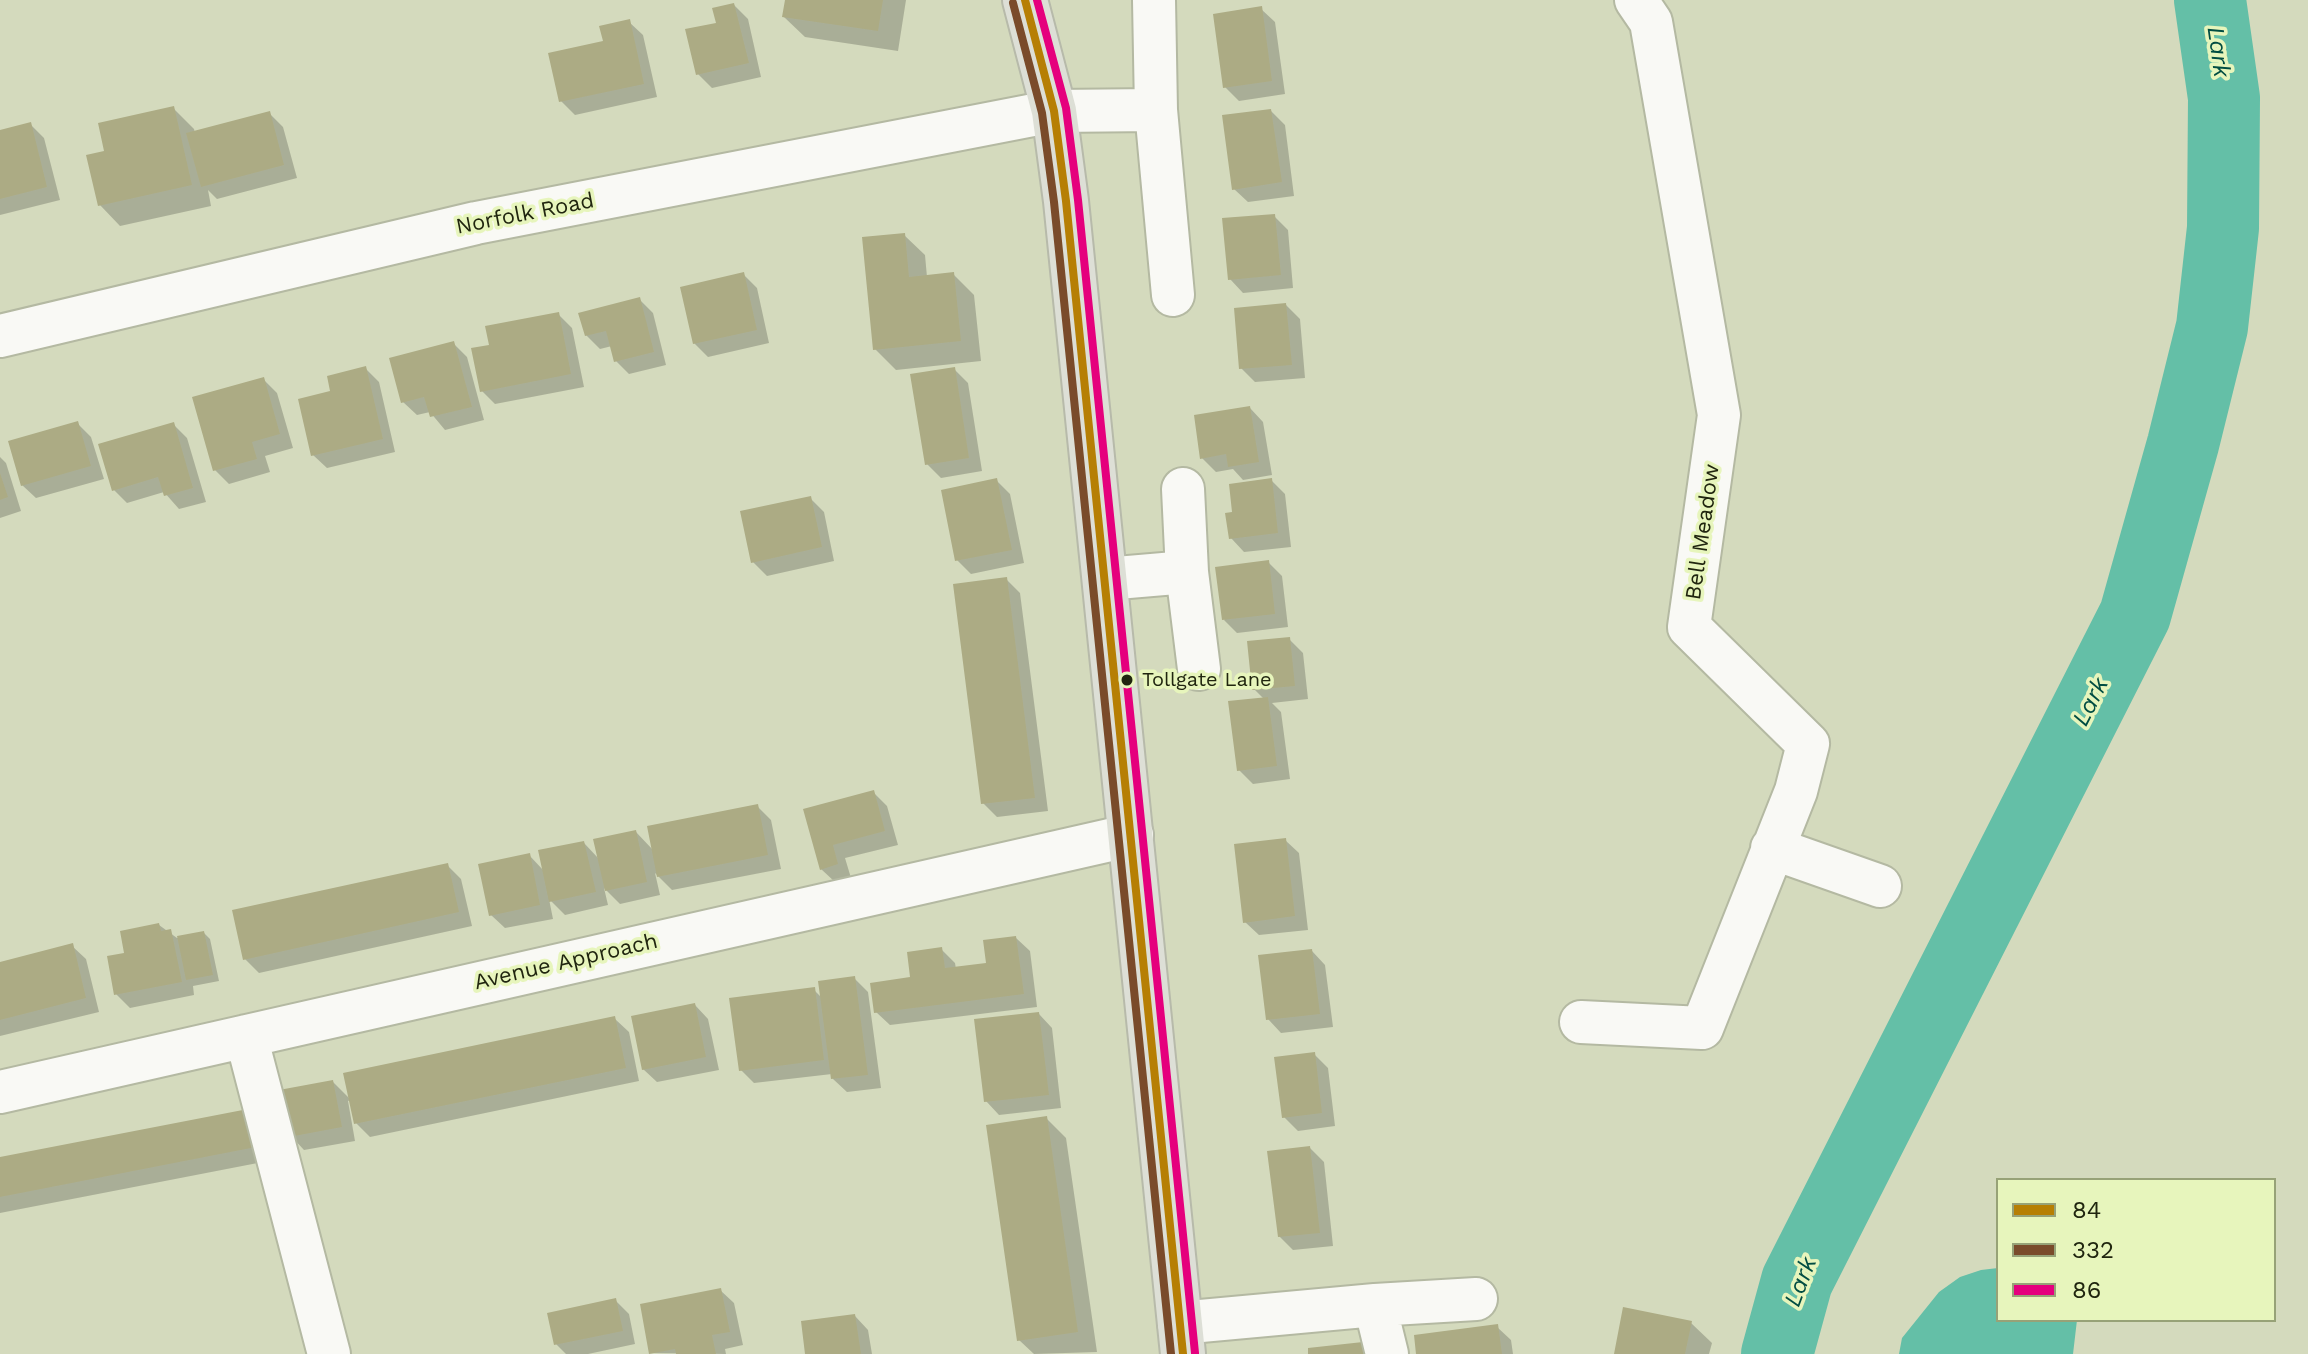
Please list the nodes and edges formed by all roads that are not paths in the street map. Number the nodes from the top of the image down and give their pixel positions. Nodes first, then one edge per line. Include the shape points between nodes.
1 (1025, 0) edge
2 (1154, 0) edge
3 (1636, 0) edge
4 (1156, 110) junction
5 (1054, 111) junction
6 (1173, 295) dead end
7 (0, 336) edge
8 (1183, 489) dead end
9 (1187, 572) junction
10 (1105, 579) junction
11 (1199, 669) dead end
12 (1132, 835) junction
13 (1772, 848) junction
14 (1880, 886) dead end
15 (1581, 1022) dead end
16 (246, 1036) junction
17 (0, 1092) edge
18 (1476, 1299) dead end
19 (1375, 1305) junction
20 (1181, 1338) edge
21 (329, 1354) edge
22 (1387, 1354) edge

1 - 5 main road
2 - 4 street
3 - 13 street, Bell Meadow via 1651,22 1719,415 1689,627 1808,744 1796,791
4 - 5 street, Norfolk Road
4 - 6 street
5 - 7 street, Norfolk Road via 476,223
5 - 10 main road
8 - 9 street
9 - 10 street
9 - 11 street
10 - 12 main road
12 - 16 street, Avenue Approach
12 - 20 main road
13 - 14 street
13 - 15 street, Bell Meadow via 1702,1028
16 - 17 street, Avenue Approach
16 - 21 street
18 - 19 street
19 - 20 street
19 - 22 street

